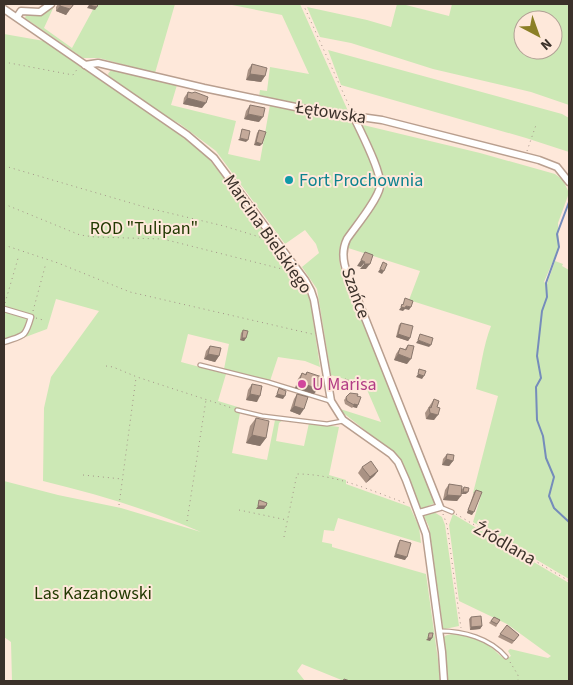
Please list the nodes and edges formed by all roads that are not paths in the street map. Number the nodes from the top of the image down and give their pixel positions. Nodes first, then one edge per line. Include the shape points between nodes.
1 (51, 4) edge
2 (4, 9) edge
3 (17, 17) junction
4 (85, 64) junction
5 (353, 115) junction
6 (569, 182) edge
7 (4, 308) edge
8 (4, 342) edge
9 (200, 365) dead end
10 (331, 401) junction
11 (237, 410) road end
12 (343, 420) junction
13 (440, 507) junction
14 (452, 512) road end
15 (419, 513) junction
16 (440, 631) junction
17 (506, 656) road end
18 (444, 681) edge

1 - 3 street via 40,12 21,11
2 - 3 street, Marcina Bielskiego
3 - 4 street, Marcina Bielskiego
4 - 5 street, Łętowska via 98,62 204,88 310,110
4 - 10 street, Marcina Bielskiego via 206,150 297,270 311,291
5 - 6 street, Łętowska via 539,160 557,167
5 - 13 street, Szańce via 378,173 380,186 344,245 343,257
7 - 8 street via 31,317 27,332
9 - 10 lane
10 - 12 street, Marcina Bielskiego
11 - 12 lane via 327,424
12 - 15 street, Marcina Bielskiego via 398,462
13 - 14 lane
13 - 15 street
15 - 16 street, Marcina Bielskiego via 426,534
16 - 17 lane via 462,632 493,645
16 - 18 street, Marcina Bielskiego

